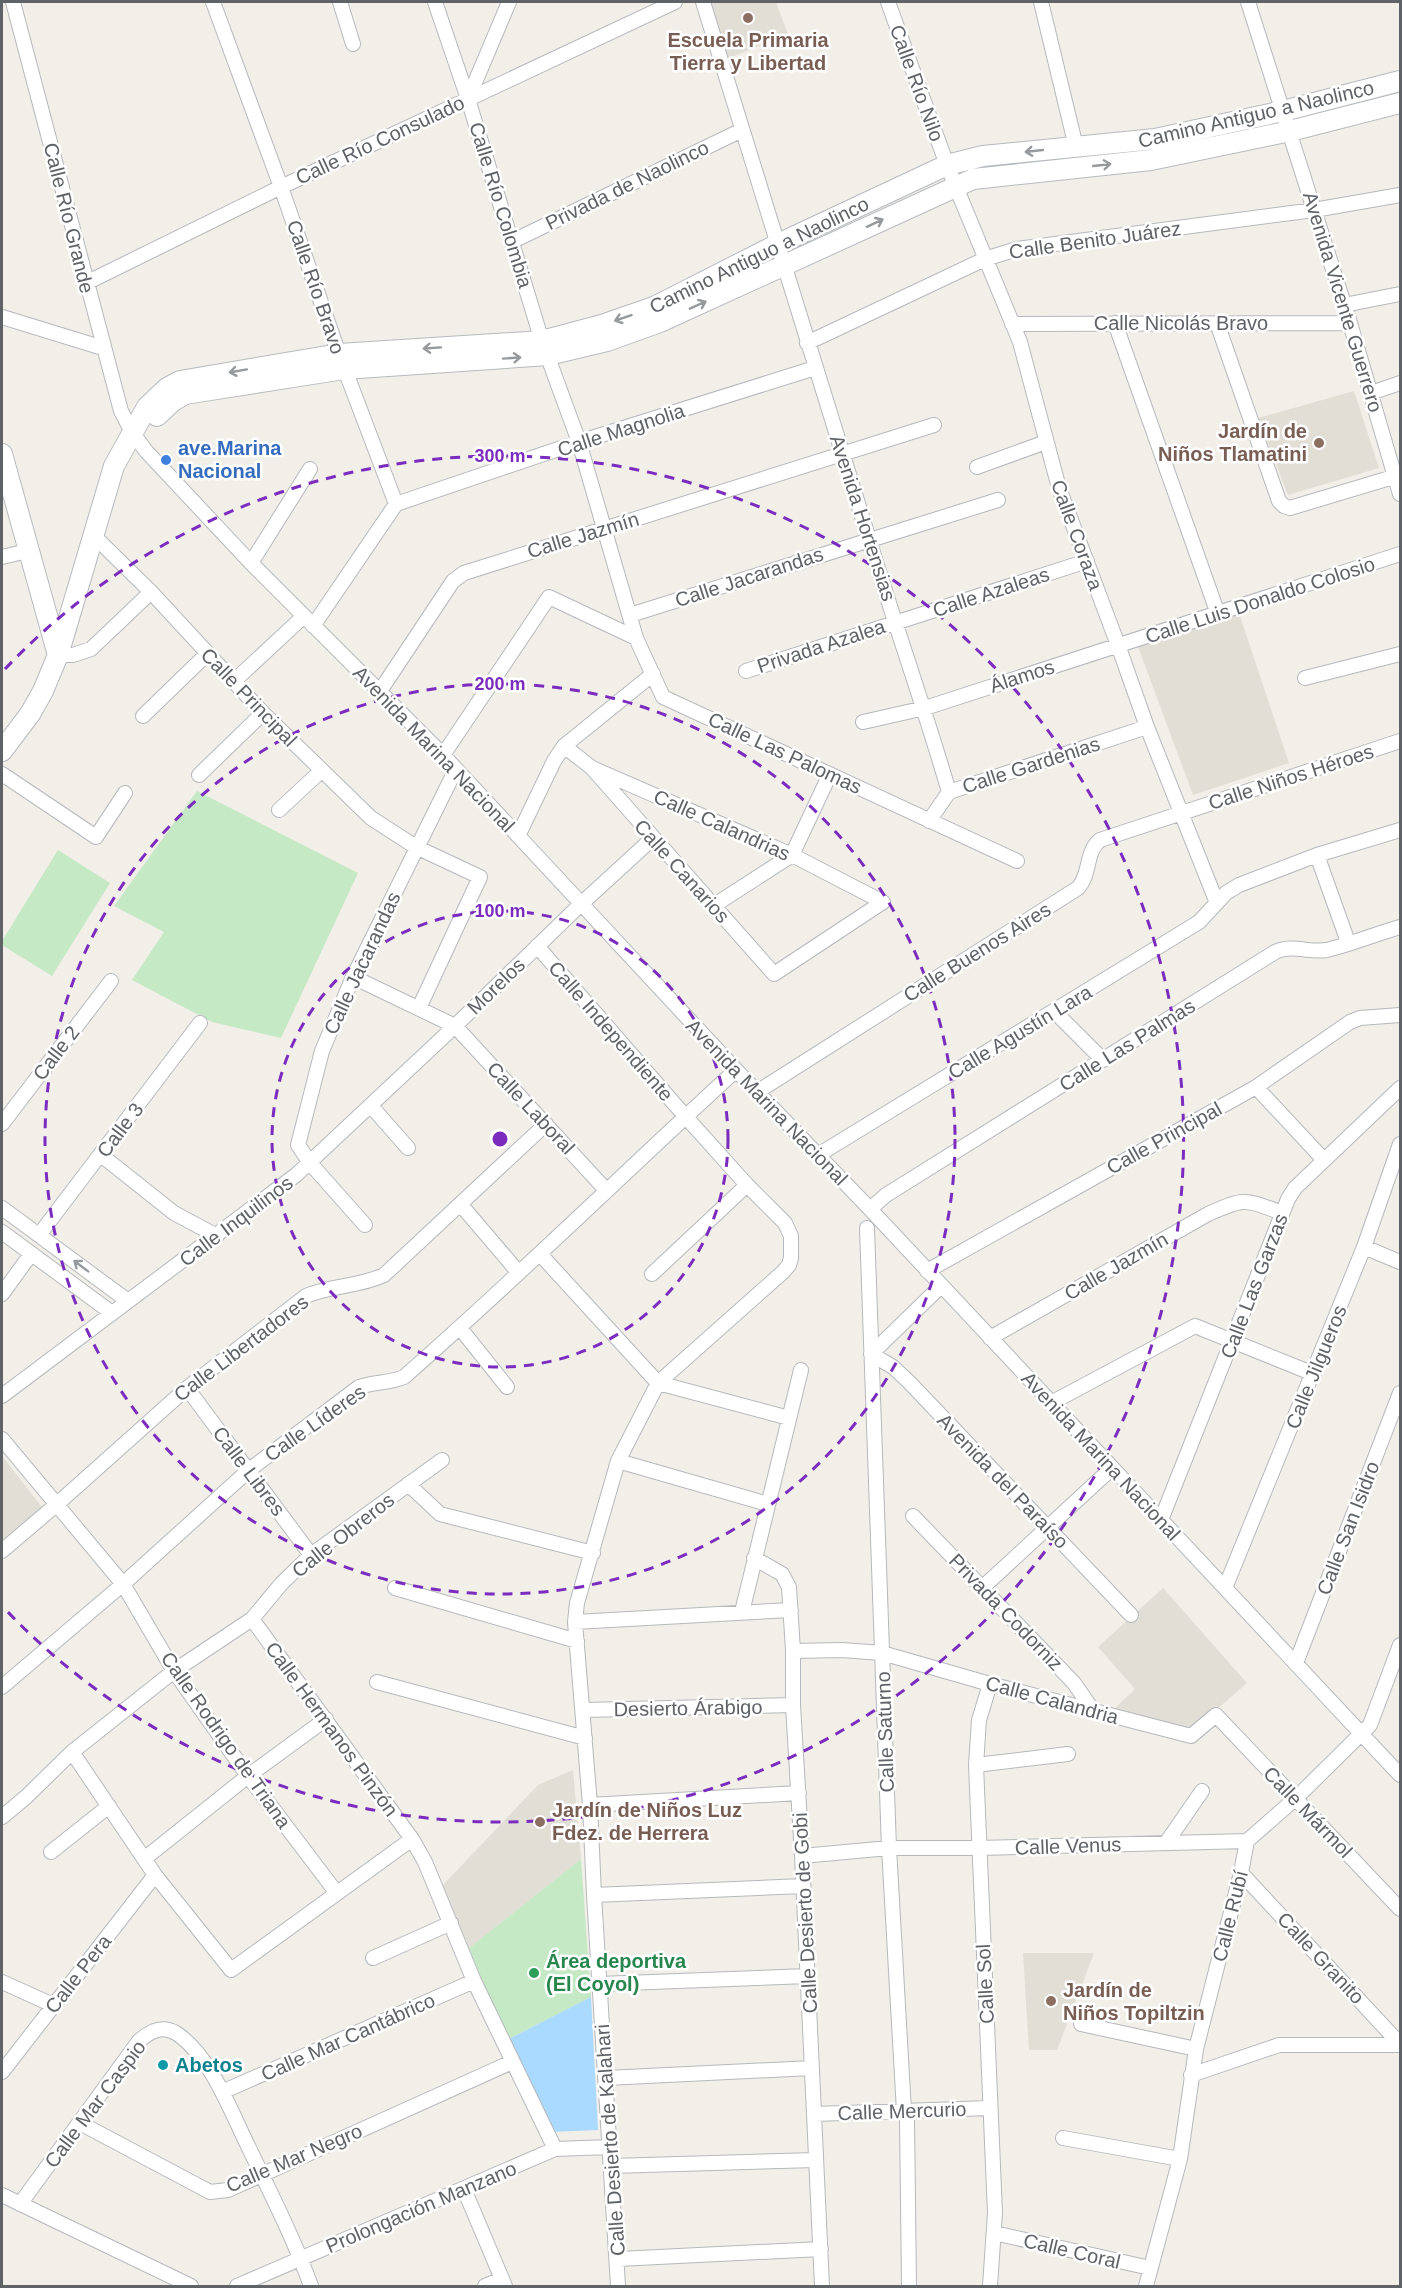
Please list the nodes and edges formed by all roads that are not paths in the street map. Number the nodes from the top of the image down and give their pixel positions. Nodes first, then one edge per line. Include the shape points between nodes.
1 (13, 2) edge
2 (213, 2) edge
3 (340, 2) edge
4 (435, 2) edge
5 (509, 2) edge
6 (675, 2) edge
7 (703, 2) edge
8 (888, 2) edge
9 (1041, 2) edge
10 (1248, 2) edge
11 (353, 44) dead end
12 (1401, 81) edge
13 (468, 99) junction
14 (1401, 103) edge
15 (1283, 111) junction
16 (742, 130) junction
17 (1290, 131) junction
18 (1076, 147) junction
19 (947, 165) junction
20 (956, 185) junction
21 (281, 187) junction
22 (1401, 195) edge
23 (1314, 210) junction
24 (513, 241) junction
25 (776, 244) junction
26 (985, 260) junction
27 (783, 267) junction
28 (86, 284) junction
29 (1401, 294) edge
30 (1344, 305) junction
31 (2, 317) edge
32 (1350, 322) junction
33 (1115, 323) junction
34 (1216, 323) junction
35 (1012, 324) junction
36 (807, 343) junction
37 (103, 348) junction
38 (545, 348) junction
39 (341, 362) junction
40 (815, 368) junction
41 (1401, 383) edge
42 (1371, 393) junction
43 (934, 425) dead end
44 (132, 432) junction
45 (579, 442) junction
46 (1046, 442) junction
47 (2, 454) edge
48 (842, 454) junction
49 (977, 467) dead end
50 (310, 469) dead end
51 (1398, 476) edge
52 (1401, 494) edge
53 (998, 500) dead end
54 (396, 504) junction
55 (605, 529) junction
56 (93, 535) junction
57 (868, 539) junction
58 (27, 551) junction
59 (1401, 554) edge
60 (2, 557) edge
61 (1087, 561) junction
62 (251, 563) junction
63 (151, 592) junction
64 (1218, 614) junction
65 (630, 615) junction
66 (308, 621) junction
67 (896, 622) junction
68 (636, 638) junction
69 (1118, 645) junction
70 (207, 654) junction
71 (1401, 654) edge
72 (58, 655) junction
73 (746, 671) dead end
74 (653, 674) junction
75 (1305, 678) dead end
76 (233, 682) junction
77 (380, 692) junction
78 (925, 708) junction
79 (263, 714) junction
80 (142, 716) dead end
81 (863, 722) dead end
82 (1147, 727) junction
83 (1401, 741) edge
84 (564, 746) junction
85 (2, 751) edge
86 (443, 755) junction
87 (592, 768) junction
88 (456, 769) junction
89 (321, 771) junction
90 (2, 774) edge
91 (830, 774) junction
92 (199, 775) dead end
93 (949, 792) junction
94 (125, 793) dead end
95 (279, 810) dead end
96 (1181, 813) junction
97 (928, 821) junction
98 (1401, 830) edge
99 (518, 836) junction
100 (653, 838) junction
101 (416, 847) junction
102 (792, 855) junction
103 (1317, 855) junction
104 (1017, 861) dead end
105 (1217, 903) junction
106 (581, 904) junction
107 (713, 906) junction
108 (1401, 927) edge
109 (1348, 942) junction
110 (537, 946) junction
111 (774, 974) joint
112 (353, 977) junction
113 (111, 981) dead end
114 (419, 1008) junction
115 (1054, 1011) junction
116 (1401, 1014) edge
117 (200, 1023) dead end
118 (455, 1026) junction
119 (1103, 1060) junction
120 (736, 1070) junction
121 (1256, 1087) junction
122 (1401, 1088) edge
123 (757, 1092) junction
124 (371, 1106) junction
125 (685, 1116) junction
126 (2, 1124) edge
127 (546, 1124) junction
128 (1401, 1144) edge
129 (408, 1148) dead end
130 (101, 1155) junction
131 (818, 1155) junction
132 (1324, 1160) junction
133 (310, 1163) junction
134 (747, 1185) junction
135 (606, 1190) junction
136 (460, 1205) junction
137 (2, 1208) edge
138 (870, 1209) junction
139 (1282, 1213) junction
140 (365, 1225) dead end
141 (867, 1228) dead end
142 (2, 1232) edge
143 (39, 1235) junction
144 (217, 1236) junction
145 (1364, 1247) junction
146 (31, 1254) junction
147 (540, 1254) junction
148 (1401, 1262) edge
149 (927, 1271) junction
150 (519, 1273) junction
151 (651, 1274) dead end
152 (941, 1286) junction
153 (2, 1294) edge
154 (128, 1301) junction
155 (112, 1313) junction
156 (460, 1328) junction
157 (990, 1338) junction
158 (1233, 1341) junction
159 (871, 1354) junction
160 (801, 1370) dead end
161 (1314, 1374) junction
162 (658, 1383) junction
163 (507, 1387) dead end
164 (187, 1388) junction
165 (1401, 1393) edge
166 (2, 1396) edge
167 (1052, 1403) junction
168 (789, 1418) junction
169 (2, 1439) edge
170 (442, 1460) dead end
171 (618, 1461) junction
172 (1112, 1468) junction
173 (249, 1470) junction
174 (408, 1484) junction
175 (768, 1504) junction
176 (56, 1505) junction
177 (913, 1516) dead end
178 (1161, 1520) junction
179 (1047, 1527) junction
180 (2, 1551) edge
181 (593, 1553) junction
182 (311, 1555) junction
183 (754, 1558) junction
184 (123, 1584) junction
185 (395, 1588) dead end
186 (982, 1588) junction
187 (1225, 1588) junction
188 (791, 1610) junction
189 (742, 1612) junction
190 (1131, 1615) dead end
191 (252, 1619) junction
192 (575, 1622) junction
193 (577, 1641) junction
194 (1401, 1645) edge
195 (793, 1651) junction
196 (882, 1653) junction
197 (1296, 1663) junction
198 (174, 1671) junction
199 (377, 1682) dead end
200 (990, 1684) junction
201 (2, 1687) edge
202 (793, 1705) junction
203 (584, 1710) junction
204 (1094, 1712) junction
205 (1216, 1715) joint
206 (326, 1719) junction
207 (1362, 1732) junction
208 (585, 1738) junction
209 (72, 1752) junction
210 (1068, 1754) dead end
211 (976, 1765) junction
212 (1401, 1775) edge
213 (248, 1776) junction
214 (1202, 1791) dead end
215 (799, 1793) junction
216 (1296, 1798) junction
217 (590, 1804) junction
218 (109, 1806) junction
219 (2, 1817) edge
220 (412, 1839) junction
221 (1247, 1841) junction
222 (1166, 1843) junction
223 (889, 1848) junction
224 (979, 1848) junction
225 (51, 1852) dead end
226 (802, 1856) junction
227 (144, 1859) junction
228 (1241, 1872) junction
229 (155, 1875) junction
230 (803, 1886) junction
231 (336, 1892) junction
232 (594, 1895) junction
233 (1401, 1909) edge
234 (451, 1923) junction
235 (373, 1958) dead end
236 (808, 1976) junction
237 (474, 1981) junction
238 (2, 1982) edge
239 (599, 1984) junction
240 (53, 2005) junction
241 (1081, 2024) dead end
242 (1401, 2045) edge
243 (1196, 2049) junction
244 (512, 2062) junction
245 (812, 2068) junction
246 (2, 2072) edge
247 (1191, 2075) junction
248 (606, 2078) junction
249 (222, 2092) junction
250 (990, 2108) junction
251 (814, 2114) junction
252 (905, 2115) junction
253 (80, 2123) junction
254 (1063, 2138) dead end
255 (610, 2147) junction
256 (555, 2149) junction
257 (1180, 2159) junction
258 (816, 2160) junction
259 (612, 2166) junction
260 (262, 2174) junction
261 (464, 2189) junction
262 (2, 2195) edge
263 (20, 2204) junction
264 (994, 2233) junction
265 (821, 2249) junction
266 (300, 2258) junction
267 (618, 2259) junction
268 (1150, 2268) junction
269 (504, 2283) edge
270 (191, 2286) edge
271 (237, 2286) edge
272 (310, 2286) edge
273 (484, 2286) edge
274 (618, 2286) edge
275 (822, 2286) edge
276 (909, 2286) edge
277 (990, 2286) edge
278 (1146, 2286) edge

1 - 28 street, Calle Río Grande
2 - 21 street, Calle Río Bravo
3 - 11 street
4 - 13 street, Calle Río Colombia
5 - 13 street
6 - 13 street, Calle Río Consulado
7 - 16 street, Avenida Hortensias
8 - 19 street, Calle Río Nilo
9 - 18 street
10 - 15 street, Avenida Vicente Guerrero
12 - 15 main road, Camino Antiguo a Naolinco
13 - 21 street, Calle Río Consulado
13 - 24 street, Calle Río Colombia
14 - 17 main road, Camino Antiguo a Naolinco
15 - 17 street, Avenida Vicente Guerrero
15 - 18 main road, Camino Antiguo a Naolinco via 1155,139
16 - 24 street, Privada de Naolinco
16 - 25 street, Avenida Hortensias
20 -> 17 main road, Camino Antiguo a Naolinco via 973,178 1151,160
17 - 23 street, Avenida Vicente Guerrero
18 -> 19 main road, Camino Antiguo a Naolinco via 983,156
19 - 20 street, Calle Coraza
19 - 25 main road, Camino Antiguo a Naolinco
20 - 26 street, Calle Coraza
27 -> 20 main road, Camino Antiguo a Naolinco
21 - 28 street, Calle Río Consulado
21 - 39 street, Calle Río Bravo
22 - 23 street, Calle Benito Juárez
23 - 26 street, Calle Benito Juárez via 1017,249
23 - 30 street, Avenida Vicente Guerrero
24 - 38 street, Calle Río Colombia
25 - 27 street, Avenida Hortensias
25 -> 38 main road, Camino Antiguo a Naolinco via 654,307
26 - 35 street, Calle Coraza
26 - 36 street, Calle Benito Juárez
27 - 36 street, Avenida Hortensias
38 -> 27 main road, Camino Antiguo a Naolinco via 607,341 660,322
28 - 37 street, Calle Río Grande
29 - 30 street
30 - 32 street, Avenida Vicente Guerrero
31 - 37 street
32 - 34 street, Calle Nicolás Bravo
32 - 42 street, Avenida Vicente Guerrero
33 - 34 street, Calle Nicolás Bravo
33 - 35 street, Calle Nicolás Bravo
33 - 64 street
34 - 51 street via 1284,507
35 - 46 street, Calle Coraza via 1030,373
36 - 40 street, Avenida Hortensias
37 - 44 street, Calle Río Grande via 121,411
38 - 39 main road, Camino Antiguo a Naolinco
38 - 45 street, Calle Río Colombia
39 - 44 main road, Camino Antiguo a Naolinco via 180,381 147,407
39 - 54 street, Calle Río Bravo
40 - 45 street, Calle Magnolia
40 - 48 street, Avenida Hortensias
41 - 42 street
42 - 51 street, Avenida Vicente Guerrero
43 - 48 street, Calle Jazmín
44 - 56 main road, Camino Antiguo a Naolinco via 114,466
44 - 62 street, Avenida Marina Nacional
45 - 54 street, Calle Magnolia
45 - 55 street, Calle Río Colombia
46 - 49 street
46 - 61 street, Calle Coraza via 1059,489
47 - 58 main road
48 - 55 street, Calle Jazmín
48 - 57 street, Avenida Hortensias
50 - 62 street
51 - 52 street, Avenida Vicente Guerrero
53 - 57 street, Calle Jacarandas
54 - 66 street
55 - 65 street, Calle Las Palomas
55 - 77 street, Calle Jazmín via 464,573 453,581
56 - 63 street, Calle Principal
56 - 72 main road, Camino Antiguo a Naolinco
57 - 65 street, Calle Jacarandas
57 - 67 street, Avenida Hortensias
58 - 60 street
58 - 72 main road
59 - 64 street, Calle Luis Donaldo Colosio
61 - 67 street, Calle Azaleas
61 - 69 street, Calle Coraza
62 - 66 street, Avenida Marina Nacional
63 - 70 street, Calle Principal
63 - 72 street via 91,649
64 - 69 street, Calle Luis Donaldo Colosio
65 - 68 street, Calle Las Palomas
66 - 76 street
66 - 77 street, Avenida Marina Nacional
67 - 73 street, Privada Azalea
67 - 78 street, Avenida Hortensias
68 - 74 street, Calle Las Palomas
68 - 86 street via 549,597
69 - 78 street, Álamos
69 - 82 street, Calle Coraza
70 - 76 street, Calle Principal
70 - 80 street
71 - 75 street
72 - 85 main road, Camino Antiguo a Naolinco via 30,714
74 - 84 street
74 - 91 street, Calle Las Palomas via 663,697
76 - 79 street, Calle Principal
77 - 86 street, Avenida Marina Nacional
78 - 81 street, Álamos
78 - 93 street, Avenida Hortensias
79 - 89 street, Calle Principal
79 - 92 street
82 - 93 street, Calle Gardenias
82 - 96 street, Calle Coraza
83 - 96 street, Calle Niños Héroes
84 - 87 street, Calle Calandrias
84 - 99 street
86 - 88 street, Avenida Marina Nacional
87 - 100 street, Calle Canarios
87 - 102 street, Calle Calandrias
88 - 99 street, Avenida Marina Nacional
88 - 101 street, Calle Jacarandas
89 - 95 street
89 - 101 street, Calle Principal via 370,818
90 - 94 street via 96,837
91 - 97 street, Calle Las Palomas
91 - 102 street
93 - 97 street, Calle Gardenias
96 - 105 street, Calle Coraza
96 - 123 street, Calle Buenos Aires via 1100,840 1094,845 1087,874 1078,888
97 - 104 street, Calle Las Palomas
98 - 103 street, Calle Agustín Lara
99 - 106 street, Avenida Marina Nacional
100 - 106 street, Morelos
100 - 107 street, Calle Canarios
101 - 112 street, Calle Jacarandas
101 - 114 street, Calle Principal via 480,877
102 - 107 street
102 - 111 street, Calle Calandrias via 883,902
103 - 105 street, Calle Agustín Lara via 1239,885
103 - 109 street
105 - 115 street, Calle Agustín Lara via 1198,922
106 - 110 street, Morelos
106 - 120 street, Avenida Marina Nacional
107 - 111 street, Calle Canarios
108 - 109 street, Calle Las Palmas
109 - 119 street, Calle Las Palmas via 1318,951 1284,948
110 - 118 street, Morelos
110 - 125 street, Calle Independiente
112 - 114 street
112 - 133 street, Calle Jacarandas via 322,1051 298,1145
113 - 126 street, Calle 2
114 - 118 street
115 - 119 street
115 - 131 street, Calle Agustín Lara
116 - 121 street, Calle Principal via 1350,1022
117 - 130 street, Calle 3
118 - 124 street, Calle Inquilinos
118 - 127 street, Calle Laboral
119 - 138 street, Calle Las Palmas via 886,1195
120 - 123 street, Avenida Marina Nacional
120 - 125 street, Calle Líderes
121 - 132 street
121 - 149 street, Calle Principal
122 - 132 street, Calle Las Garzas
123 - 131 street, Avenida Marina Nacional
124 - 129 street
124 - 133 street, Calle Inquilinos
125 - 134 street, Calle Independiente
125 - 135 street, Calle Líderes
127 - 135 street, Calle Laboral
127 - 136 street, Calle Libertadores
128 - 145 street, Calle Jilgueros
130 - 143 street, Calle 3
130 - 144 street via 174,1213
131 - 138 street, Avenida Marina Nacional
132 - 139 street, Calle Las Garzas via 1295,1188
133 - 140 street
133 - 144 street, Calle Inquilinos
134 - 151 street
134 - 162 street, Calle Independiente via 790,1229 789,1265
135 - 147 street, Calle Líderes
136 - 150 street
136 - 164 street, Calle Libertadores via 384,1275 306,1296
137 - 143 street
138 - 149 street, Avenida Marina Nacional
139 - 157 street, Calle Jazmín via 1244,1200 1233,1202
139 - 158 street, Calle Las Garzas
141 - 159 street, Calle Saturno
142 - 146 street
154 -> 143 street
144 - 154 street, Calle Inquilinos
145 - 148 street
145 - 161 street, Calle Jilgueros
146 - 153 street
146 - 155 street
147 - 150 street, Calle Líderes
147 - 162 street
149 - 152 street, Avenida Marina Nacional
150 - 156 street, Calle Líderes
152 - 157 street, Avenida Marina Nacional
152 - 159 street
154 - 155 street, Calle Inquilinos
155 - 166 street, Calle Inquilinos
156 - 163 street
156 - 173 street, Calle Líderes via 404,1377 359,1387
157 - 167 street, Avenida Marina Nacional
158 - 161 street
158 - 167 street via 1195,1326
158 - 178 street, Calle Las Garzas
159 - 179 street, Avenida del Paraíso via 909,1382
159 - 196 street, Calle Saturno
160 - 168 street
161 - 187 street, Calle Jilgueros
162 - 168 street
162 - 171 street, Calle Desierto de Kalahari
164 - 173 street, Calle Libres
164 - 176 street, Calle Libertadores
165 - 197 street, Calle San Isidro
167 - 172 street, Avenida Marina Nacional
168 - 175 street
169 - 176 street, Calle Rodrigo de Triana
170 - 174 street, Calle Obreros
171 - 175 street
171 - 181 street, Calle Desierto de Kalahari
172 - 178 street, Avenida Marina Nacional
172 - 179 street
173 - 182 street, Calle Libres
173 - 184 street, Calle Líderes
174 - 181 street via 440,1514
174 - 182 street, Calle Obreros
175 - 183 street
176 - 180 street, Calle Libertadores
176 - 184 street, Calle Rodrigo de Triana
177 - 186 street, Privada Codorniz
178 - 187 street, Avenida Marina Nacional
179 - 186 street
179 - 190 street, Avenida del Paraíso
181 - 192 street, Calle Desierto de Kalahari
182 - 191 street, Calle Obreros
183 - 188 street, Calle Desierto de Gobi via 782,1574 789,1587
183 - 189 street
184 - 198 street, Calle Rodrigo de Triana
184 - 201 street, Calle Líderes
185 - 193 street
186 - 204 street, Privada Codorniz via 1074,1683
187 - 197 street, Avenida Marina Nacional
188 - 189 street
188 - 195 street, Calle Desierto de Gobi
189 - 192 street
191 - 198 street, Calle Obreros
191 - 206 street, Calle Hermanos Pinzón
192 - 193 street, Calle Desierto de Kalahari
193 - 203 street, Calle Desierto de Kalahari
194 - 207 street via 1374,1719
195 - 196 street, Calle Calandria
195 - 202 street, Calle Desierto de Gobi
196 - 200 street, Calle Calandria
196 - 223 street, Calle Saturno
197 - 207 street, Avenida Marina Nacional
198 - 209 street, Calle Obreros
198 - 213 street, Calle Rodrigo de Triana
199 - 208 street
200 - 204 street, Calle Calandria
200 - 211 street, Calle Sol via 979,1720
202 - 203 street, Desierto Árabigo
202 - 215 street, Calle Desierto de Gobi
203 - 208 street, Calle Desierto de Kalahari
204 - 205 street, Calle Calandria via 1191,1736
205 - 216 street, Calle Mármol
206 - 213 street
206 - 220 street, Calle Hermanos Pinzón
207 - 212 street, Avenida Marina Nacional
207 - 216 street
208 - 217 street, Calle Desierto de Kalahari
209 - 218 street
209 - 219 street, Calle Obreros
210 - 211 street
211 - 224 street, Calle Sol
213 - 227 street
213 - 231 street, Calle Rodrigo de Triana
214 - 222 street
215 - 217 street
215 - 226 street, Calle Desierto de Gobi
216 - 221 street
216 - 233 street, Calle Mármol
217 - 232 street, Calle Desierto de Kalahari
218 - 225 street
218 - 227 street
220 - 231 street
220 - 234 street
221 - 222 street, Calle Venus
221 - 228 street, Calle Rubí
222 - 224 street, Calle Venus
223 - 224 street, Calle Venus
223 - 226 street, Calle Venus
223 - 252 street, Calle Saturno
224 - 250 street, Calle Sol
226 - 230 street, Calle Desierto de Gobi
227 - 229 street
228 - 242 street, Calle Granito
228 - 243 street, Calle Rubí
229 - 231 street via 231,1970
229 - 240 street, Calle Pera
230 - 232 street
230 - 236 street, Calle Desierto de Gobi
232 - 239 street, Calle Desierto de Kalahari
234 - 235 street
234 - 237 street
236 - 239 street
236 - 245 street, Calle Desierto de Gobi
237 - 244 street
237 - 249 street, Calle Mar Cantábrico
238 - 240 street
239 - 248 street, Calle Desierto de Kalahari
240 - 246 street, Calle Pera
241 - 243 street
242 - 247 street via 1279,2045
243 - 247 street, Calle Rubí
244 - 256 street
244 - 260 street, Calle Mar Negro
245 - 248 street
245 - 251 street, Calle Desierto de Gobi
247 - 257 street, Calle Rubí
248 - 255 street, Calle Desierto de Kalahari
249 - 253 street, Calle Mar Caspio via 206,2064 182,2038 163,2029 150,2031
249 - 260 street, Calle Mar Caspio
250 - 252 street, Calle Mercurio
250 - 264 street, Calle Sol
251 - 252 street, Calle Mercurio
251 - 258 street, Calle Desierto de Gobi
252 - 276 street, Calle Saturno
253 - 260 street, Calle Mar Negro via 210,2192 228,2190
253 - 263 street, Calle Mar Caspio
254 - 257 street
255 - 256 street, Prolongación Manzano
255 - 259 street, Calle Desierto de Kalahari
256 - 261 street, Prolongación Manzano
257 - 268 street, Calle Rubí
258 - 259 street
258 - 265 street, Calle Desierto de Gobi
259 - 267 street, Calle Desierto de Kalahari
260 - 266 street, Calle Mar Caspio
261 - 266 street, Prolongación Manzano
261 - 269 street
262 - 263 street
263 - 270 street
264 - 268 street, Calle Coral
264 - 277 street, Calle Sol
265 - 267 street
265 - 275 street, Calle Desierto de Gobi
266 - 271 street, Prolongación Manzano
266 - 272 street, Calle Mar Caspio
267 - 274 street, Calle Desierto de Kalahari
268 - 278 street, Calle Rubí
269 - 273 street

